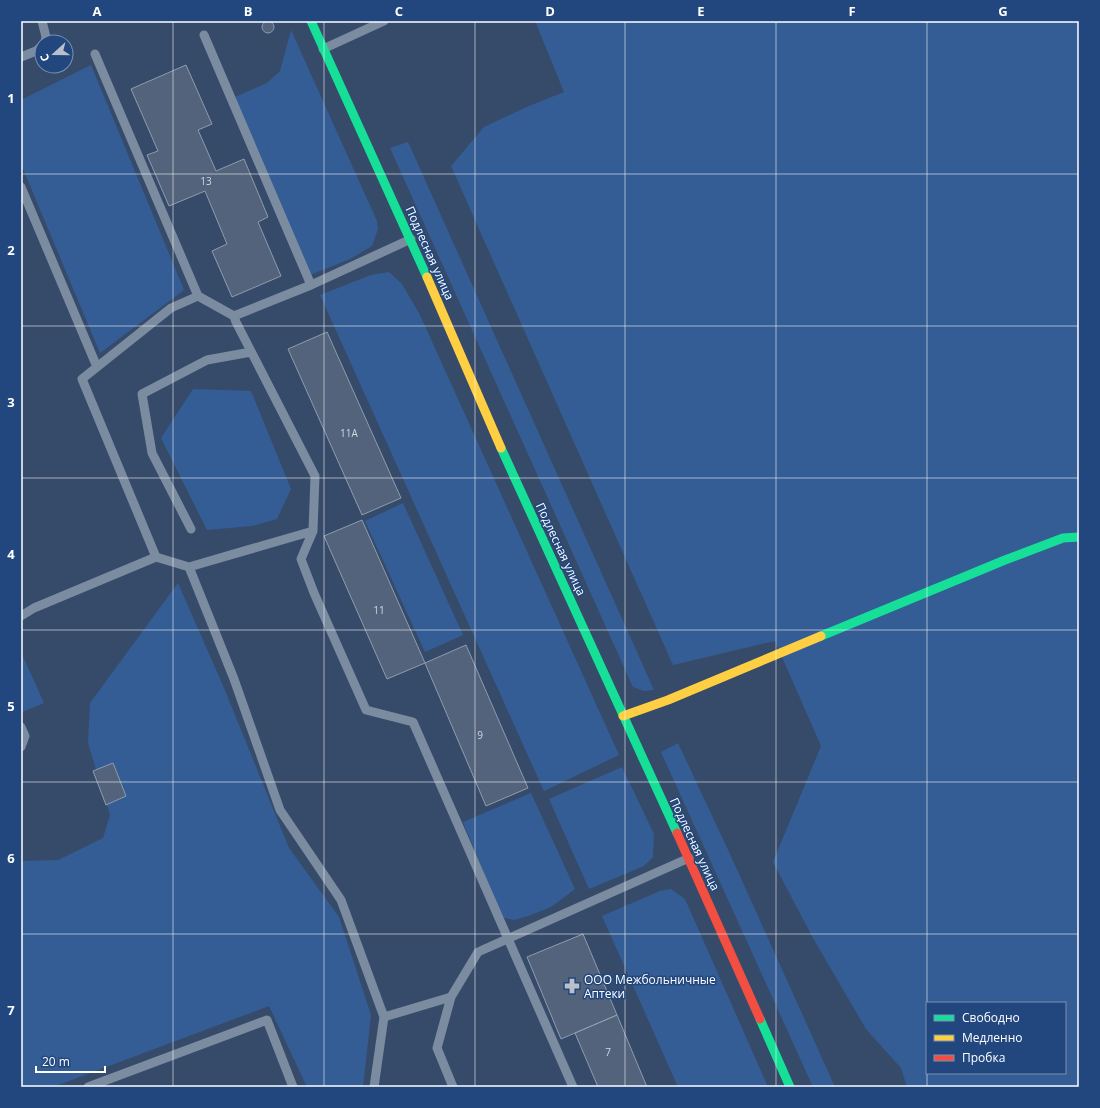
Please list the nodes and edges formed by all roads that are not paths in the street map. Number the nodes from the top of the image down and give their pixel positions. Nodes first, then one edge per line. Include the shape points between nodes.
1 (42, 21) edge
2 (311, 21) edge
3 (384, 21) edge
4 (45, 34) edge
5 (204, 35) dead end
6 (323, 49) junction
7 (34, 52) edge
8 (95, 54) dead end
9 (21, 57) edge
10 (21, 187) edge
11 (411, 239) junction
12 (312, 285) junction
13 (198, 296) junction
14 (234, 316) junction
15 (252, 352) junction
16 (97, 367) junction
17 (191, 528) dead end
18 (313, 531) junction
19 (1079, 537) edge
20 (156, 557) junction
21 (189, 567) junction
22 (21, 616) edge
23 (623, 716) junction
24 (21, 727) edge
25 (21, 747) edge
26 (689, 858) junction
27 (508, 938) junction
28 (451, 997) junction
29 (384, 1017) junction
30 (291, 1086) edge
31 (88, 1087) edge
32 (374, 1087) edge
33 (453, 1087) edge
34 (573, 1087) edge
35 (790, 1087) edge

1 - 4 lane
2 - 6 main road, Подлесная улица
3 - 6 lane
5 - 12 lane
6 - 11 main road, Подлесная улица
7 - 9 lane
8 - 13 lane
10 - 16 lane
11 - 12 lane
11 - 23 main road, Подлесная улица via 503,451
12 - 14 lane
13 - 14 lane
13 - 16 lane via 171,308
14 - 15 lane
15 - 17 lane via 208,360 142,394 152,453
15 - 18 lane via 315,476
16 - 20 lane via 82,378
18 - 21 lane
18 - 27 lane via 301,559 366,710 413,722
19 - 23 main road via 1063,538 1005,560 675,697
20 - 21 lane
20 - 22 lane via 34,608
21 - 29 lane via 234,680 280,810 341,900
23 - 26 main road, Подлесная улица
24 - 25 lane via 25,736
26 - 27 lane
26 - 35 main road, Подлесная улица
27 - 28 lane via 478,952
27 - 34 lane
28 - 29 lane
28 - 33 lane via 437,1048
29 - 32 lane
30 - 31 lane via 267,1020

